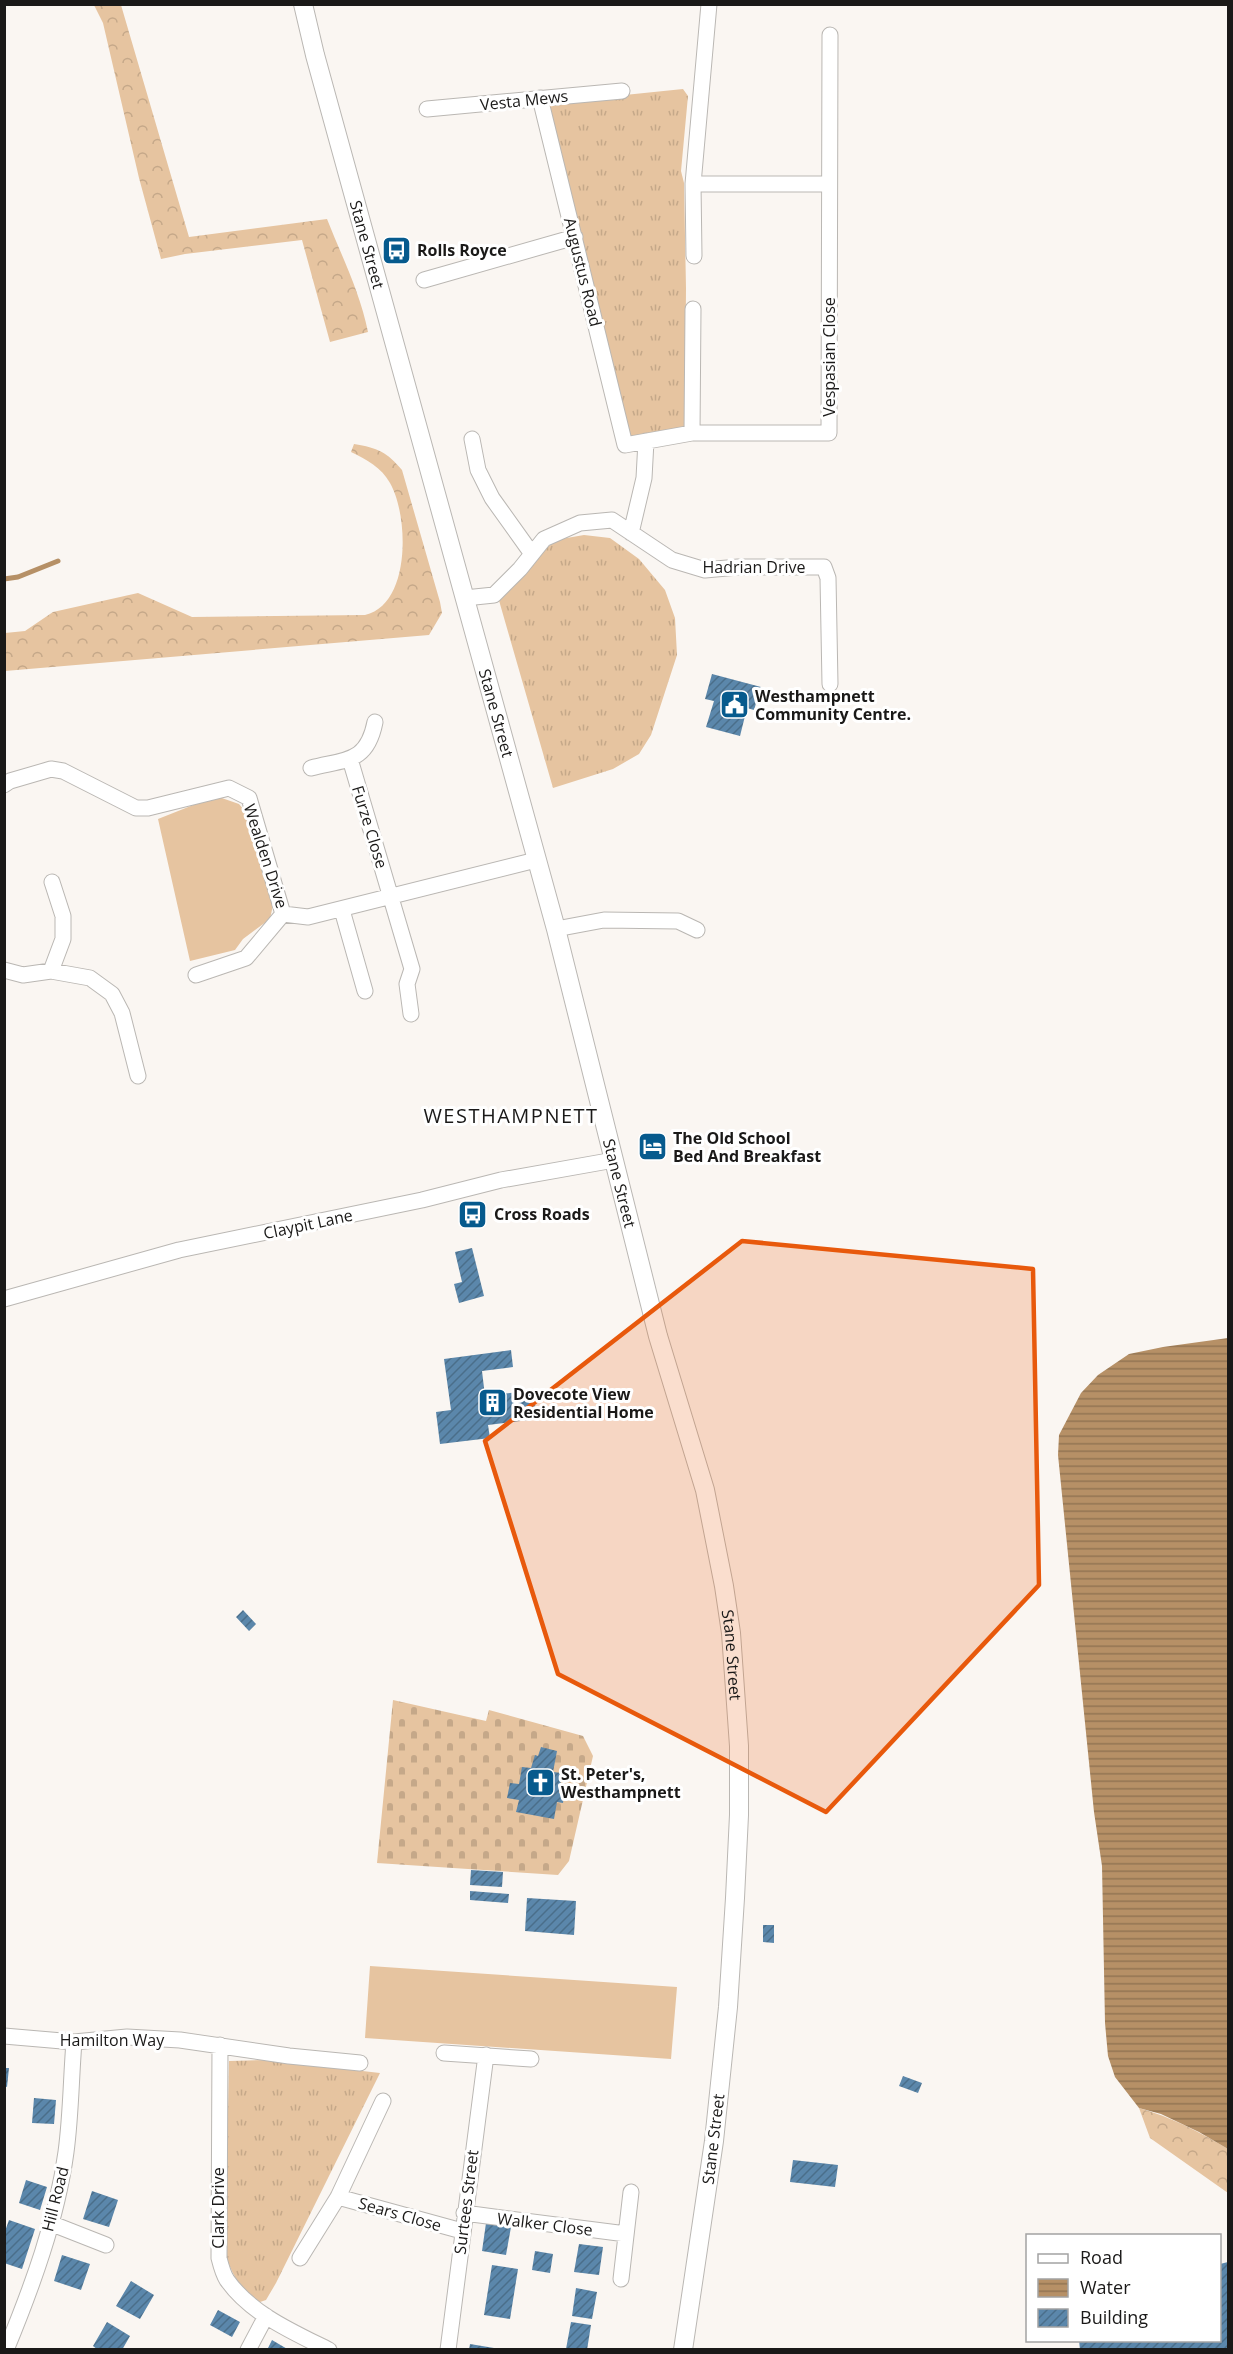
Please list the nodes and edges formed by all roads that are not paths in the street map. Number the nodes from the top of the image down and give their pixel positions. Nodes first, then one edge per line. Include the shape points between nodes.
1 (303, 4) edge
2 (709, 4) edge
3 (830, 35) dead end
4 (622, 91) dead end
5 (540, 98) junction
6 (427, 110) dead end
7 (693, 184) junction
8 (829, 184) junction
9 (575, 237) junction
10 (693, 255) dead end
11 (424, 280) dead end
12 (693, 309) dead end
13 (692, 433) junction
14 (472, 439) dead end
15 (646, 441) junction
16 (625, 445) joint
17 (631, 533) junction
18 (532, 554) junction
19 (465, 598) junction
20 (830, 684) dead end
21 (375, 722) dead end
22 (350, 759) junction
23 (311, 768) dead end
24 (4, 785) edge
25 (536, 860) junction
26 (52, 882) dead end
27 (391, 896) junction
28 (342, 910) junction
29 (283, 914) junction
30 (556, 929) junction
31 (697, 930) dead end
32 (4, 970) edge
33 (51, 971) junction
34 (196, 975) dead end
35 (365, 991) dead end
36 (411, 1014) dead end
37 (138, 1076) dead end
38 (615, 1160) junction
39 (4, 1299) edge
40 (4, 2036) edge
41 (74, 2042) junction
42 (220, 2045) junction
43 (444, 2052) dead end
44 (486, 2055) junction
45 (531, 2059) dead end
46 (360, 2063) dead end
47 (383, 2100) dead end
48 (631, 2192) dead end
49 (338, 2197) junction
50 (464, 2213) junction
51 (50, 2223) junction
52 (462, 2231) junction
53 (626, 2234) junction
54 (106, 2245) dead end
55 (300, 2258) dead end
56 (621, 2279) dead end
57 (266, 2316) junction
58 (6, 2349) edge
59 (248, 2349) edge
60 (329, 2349) edge
61 (448, 2349) edge
62 (683, 2349) edge

1 - 19 street, Stane Street
2 - 7 street
3 - 8 street, Vespasian Close
4 - 5 street, Vesta Mews
5 - 6 street, Vesta Mews
5 - 9 street, Augustus Road
7 - 8 street
7 - 10 street
8 - 13 street, Vespasian Close via 829,433
9 - 11 street
9 - 16 street, Augustus Road
12 - 13 street
13 - 15 street, Vespasian Close
14 - 18 street via 478,470 492,498
15 - 16 street, Vespasian Close
15 - 17 street via 644,478
17 - 18 street, Hadrian Drive via 612,520 579,523 544,539
17 - 20 street, Hadrian Drive via 672,560 705,570 824,567 828,578
18 - 19 street, Hadrian Drive via 494,595
19 - 25 street, Stane Street
21 - 22 street via 372,739 364,752
22 - 23 street
22 - 27 street, Furze Close
24 - 29 street, Wealden Drive via 51,769 63,771 142,808 230,788 249,798
25 - 27 street, Wealden Drive
25 - 30 street, Stane Street
26 - 33 street via 63,916 63,939
27 - 28 street, Wealden Drive
27 - 36 street, Furze Close via 412,969 407,984
28 - 29 street, Wealden Drive via 308,917
28 - 35 street
29 - 34 street via 246,958
30 - 31 street via 604,920 678,921
30 - 38 street, Stane Street
32 - 33 street via 23,975
33 - 37 street via 90,978 112,994 122,1013
38 - 39 street, Claypit Lane via 501,1180 179,1251
38 - 62 street, Stane Street via 658,1336 705,1490 724,1586 736,1696 739,1815 728,2007 714,2141
40 - 41 street, Hamilton Way
41 - 42 street, Hamilton Way via 127,2037
41 - 51 street, Hill Road via 66,2152
42 - 46 street, Hamilton Way
42 - 57 street, Clark Drive via 219,2258 226,2279 242,2298
43 - 44 street
44 - 45 street
44 - 50 street, Surtees Street
47 - 49 street
48 - 53 street
49 - 52 street, Sears Close
49 - 55 street
50 - 52 street, Surtees Street
50 - 53 street, Walker Close
51 - 54 street
51 - 58 street, Hill Road
52 - 61 street, Surtees Street
53 - 56 street
57 - 59 street
57 - 60 street, Clark Drive

